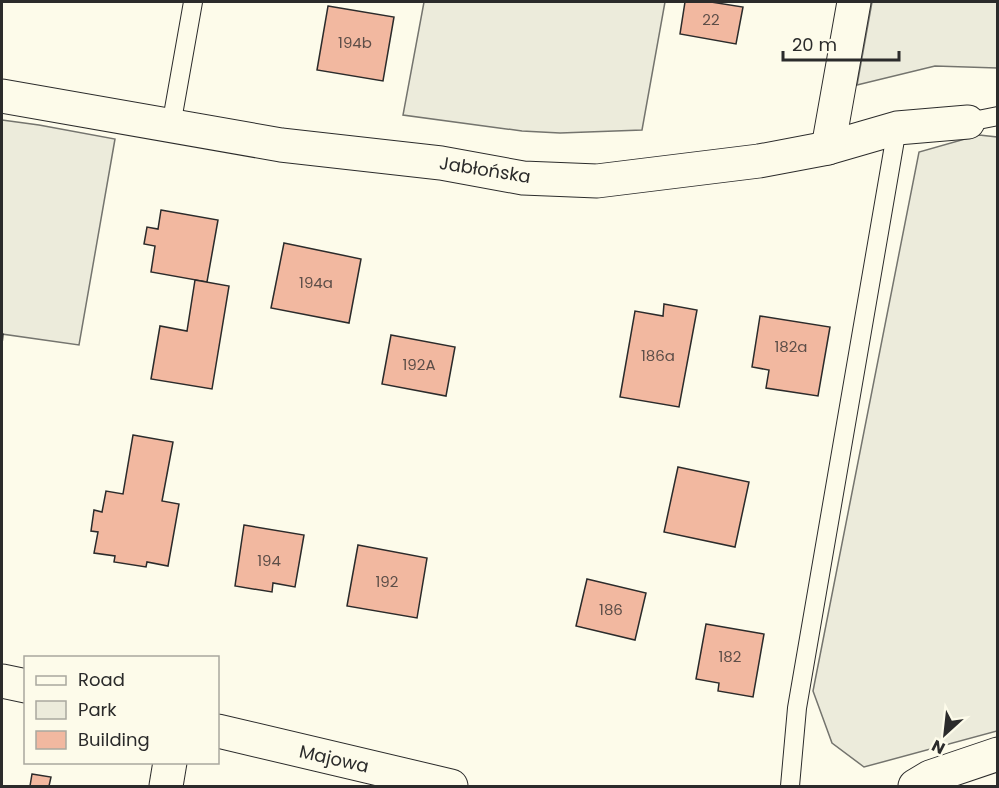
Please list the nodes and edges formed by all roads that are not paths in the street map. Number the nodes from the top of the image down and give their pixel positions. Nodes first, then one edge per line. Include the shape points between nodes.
1 (193, 2) edge
2 (854, 2) edge
3 (2, 96) edge
4 (983, 119) edge
5 (171, 126) junction
6 (897, 128) junction
7 (828, 148) junction
8 (2, 681) edge
9 (24, 686) edge
10 (219, 731) edge
11 (998, 754) edge
12 (170, 764) edge
13 (166, 786) edge
14 (451, 786) edge
15 (790, 786) edge
16 (915, 786) edge

1 - 5 lane
2 - 7 street
3 - 5 street, Jabłońska
4 - 6 street, Jabłońska
5 - 7 street, Jabłońska via 523,178 597,181 759,161
6 - 7 street, Jabłońska
6 - 15 lane via 796,708
8 - 9 street
10 - 14 street, Majowa
11 - 16 street via 930,777
12 - 13 street

